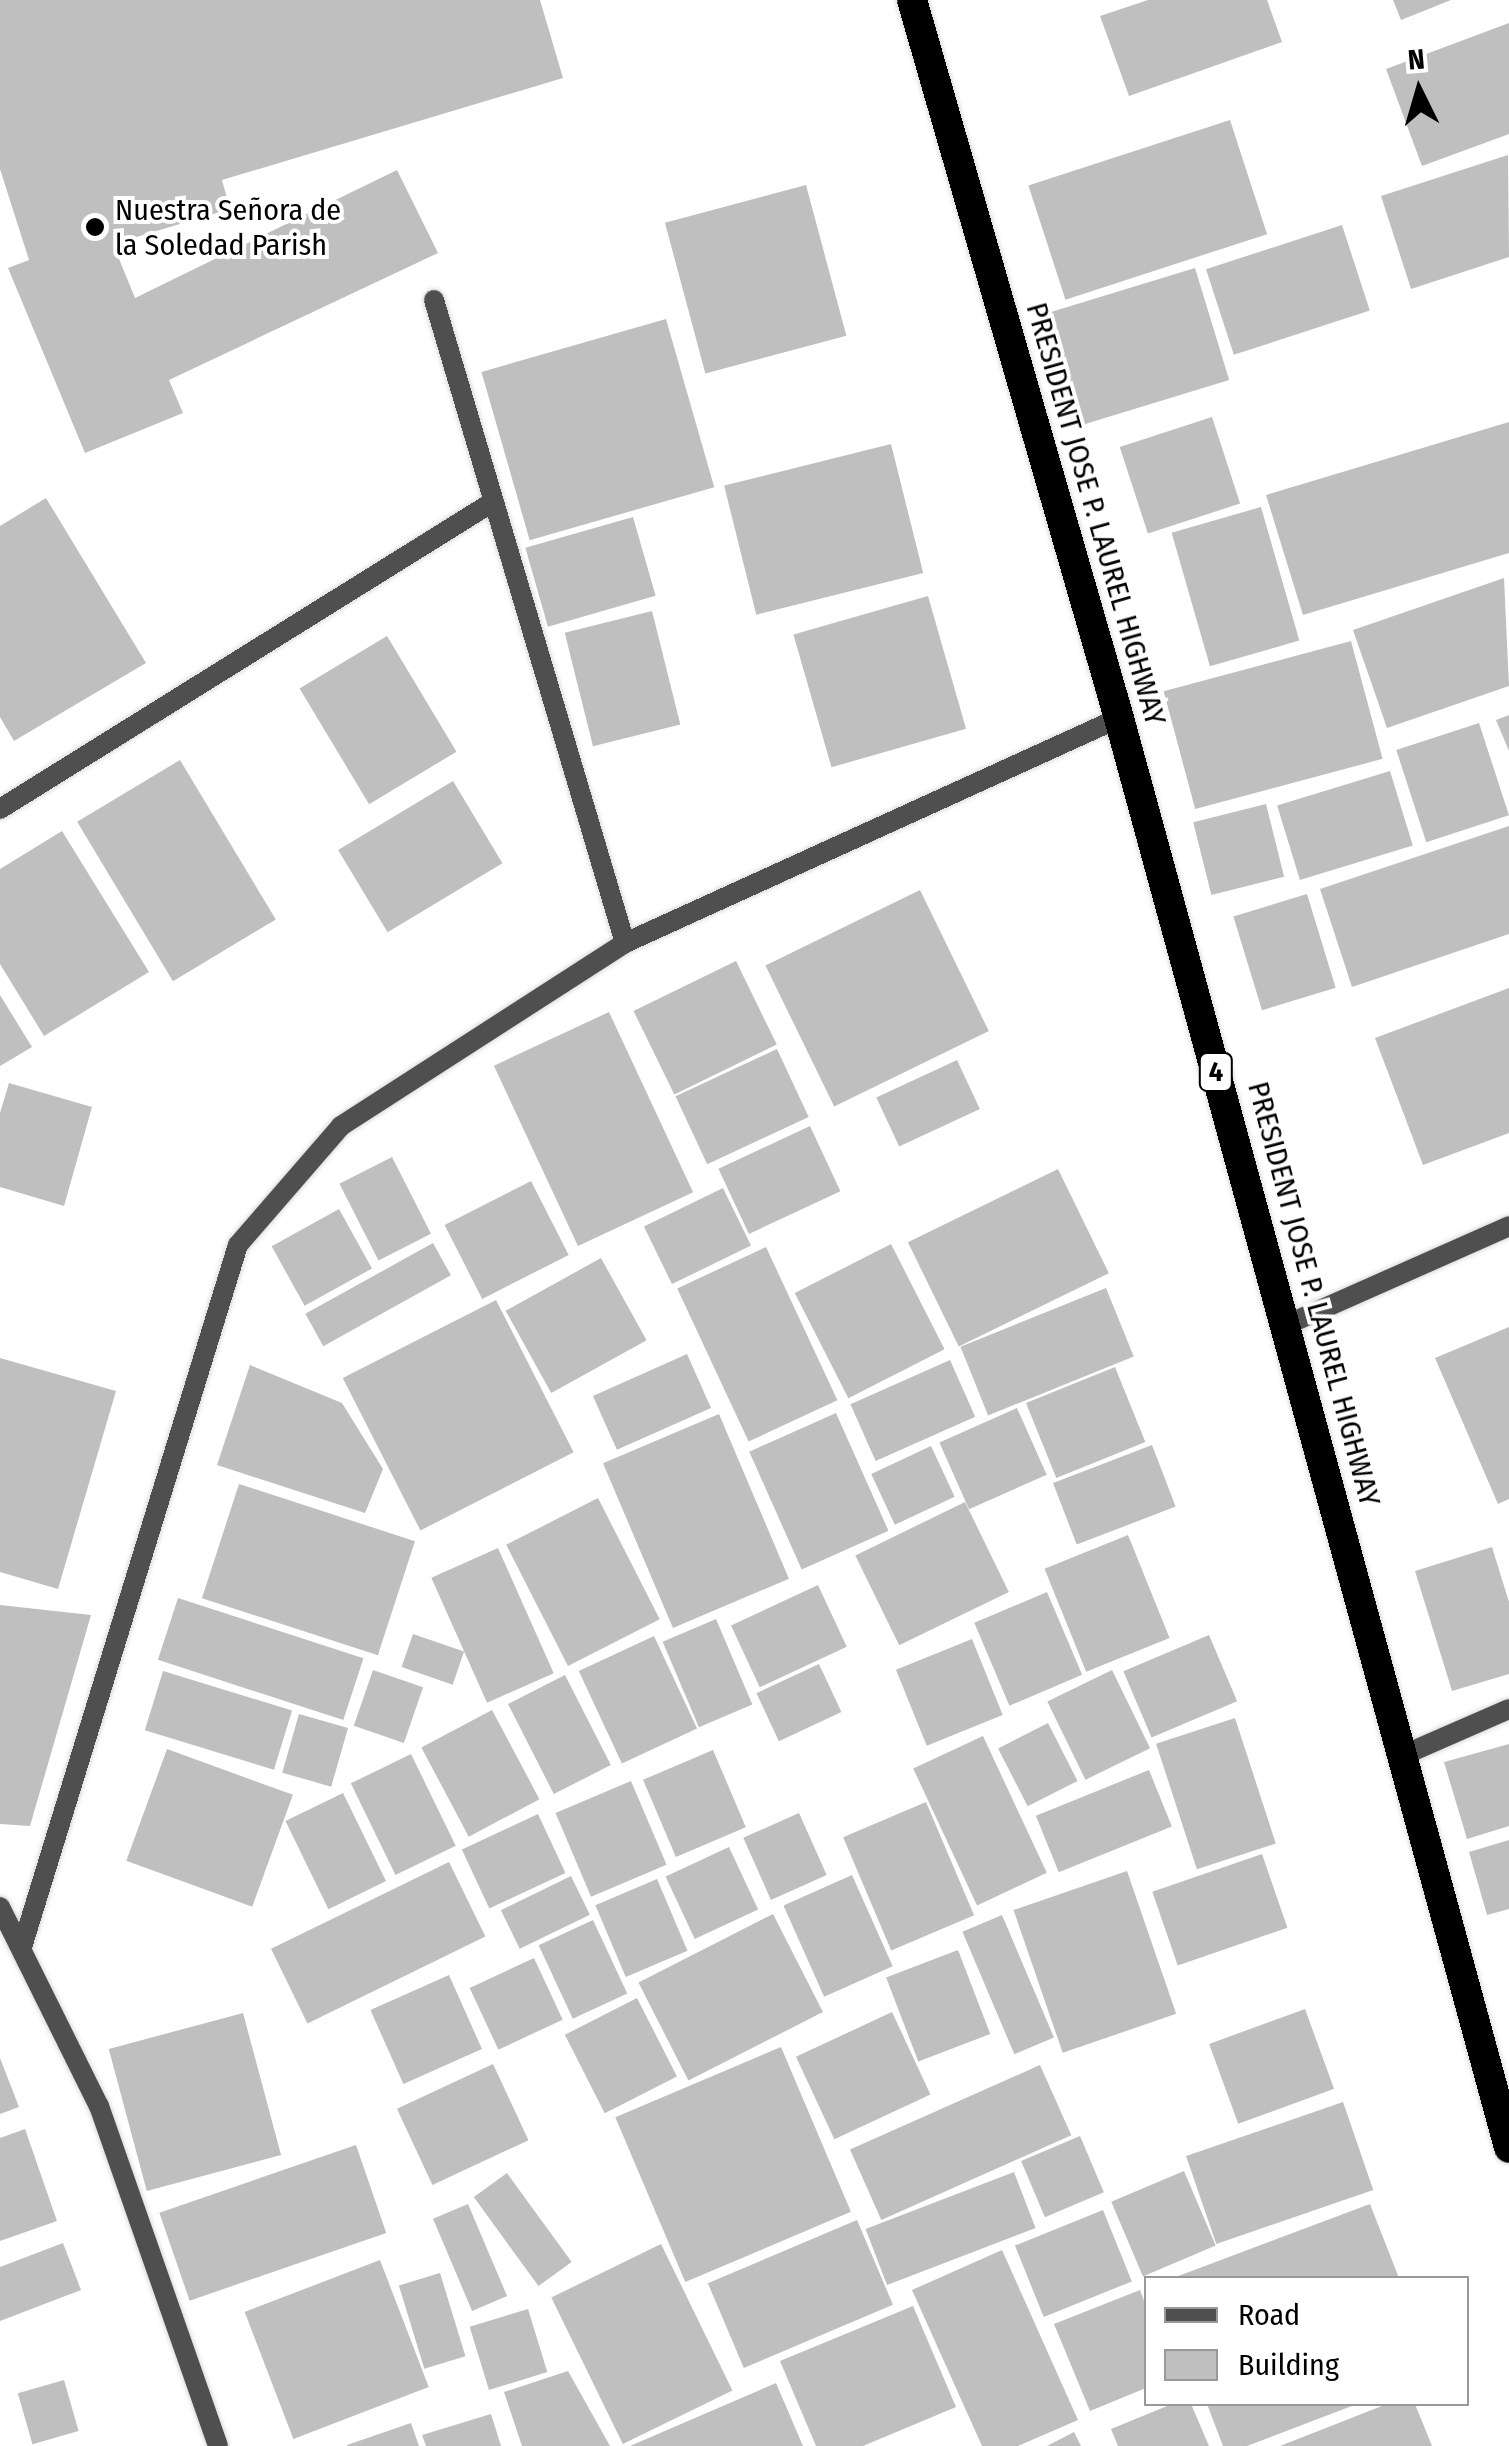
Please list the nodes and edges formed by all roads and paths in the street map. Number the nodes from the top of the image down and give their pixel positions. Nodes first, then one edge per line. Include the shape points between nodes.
1 (912, 0) edge
2 (434, 300) dead end
3 (491, 503) junction
4 (1119, 718) junction
5 (0, 808) edge
6 (625, 943) junction
7 (1509, 1226) edge
8 (1286, 1326) junction
9 (1509, 1709) edge
10 (1406, 1754) junction
11 (0, 1907) edge
12 (22, 1947) junction
13 (1509, 2148) edge
14 (218, 2446) edge

1 - 4 highway, PRESIDENT JOSE P. LAUREL HIGHWAY / 4
2 - 3 street
3 - 5 street
3 - 6 street
4 - 6 street
4 - 8 highway, PRESIDENT JOSE P. LAUREL HIGHWAY / 4
6 - 12 street via 341,1126 238,1245
7 - 8 street
8 - 10 highway, PRESIDENT JOSE P. LAUREL HIGHWAY / 4
9 - 10 street
10 - 13 highway, PRESIDENT JOSE P. LAUREL HIGHWAY / 4
11 - 12 street
12 - 14 street via 100,2106

